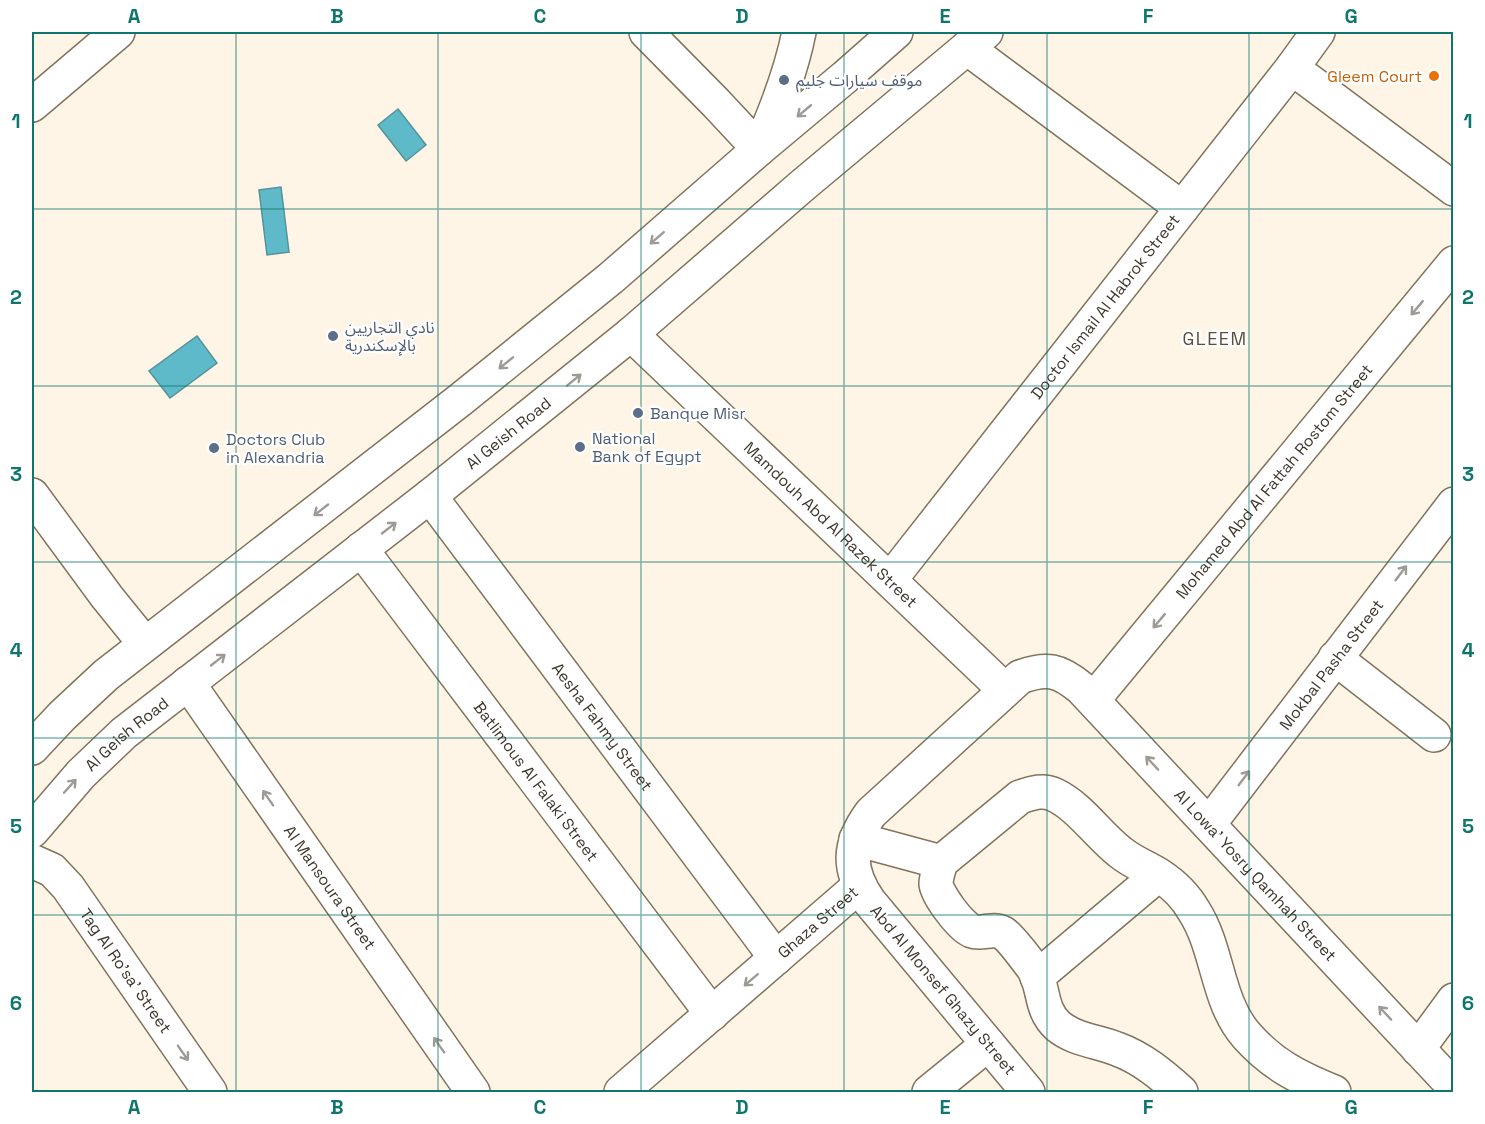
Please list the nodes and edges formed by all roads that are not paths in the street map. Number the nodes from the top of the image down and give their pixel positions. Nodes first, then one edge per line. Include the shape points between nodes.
1 (118, 32) edge
2 (646, 32) edge
3 (799, 32) edge
4 (896, 32) edge
5 (1318, 32) edge
6 (976, 40) edge
7 (1292, 68) junction
8 (32, 105) edge
9 (759, 150) junction
10 (1454, 189) edge
11 (1182, 208) junction
12 (1449, 277) edge
13 (631, 334) junction
14 (32, 495) edge
15 (430, 496) junction
16 (1454, 504) edge
17 (362, 549) junction
18 (890, 580) junction
19 (145, 644) junction
20 (1335, 658) junction
21 (1053, 671) joint
22 (188, 683) junction
23 (1005, 690) junction
24 (1093, 700) junction
25 (1434, 735) dead end
26 (32, 748) edge
27 (1209, 824) junction
28 (32, 831) edge
29 (856, 839) junction
30 (32, 861) edge
31 (941, 862) junction
32 (1158, 875) junction
33 (859, 886) junction
34 (776, 958) junction
35 (1037, 977) junction
36 (1454, 1000) edge
37 (712, 1014) junction
38 (988, 1044) junction
39 (1418, 1049) junction
40 (1454, 1087) edge
41 (210, 1092) edge
42 (473, 1092) edge
43 (621, 1092) edge
44 (929, 1092) edge
45 (1028, 1092) edge
46 (1181, 1092) edge
47 (1334, 1092) edge

1 - 8 main road
2 - 9 main road
3 - 9 main road via 781,96
4 -> 9 main road
5 - 7 main road, Doctor Ismail Al Habrok Street
6 - 11 main road
6 - 13 main road, Al Geish Road
7 - 10 main road
7 - 11 main road, Doctor Ismail Al Habrok Street
9 -> 19 main road via 478,386
11 - 18 main road, Doctor Ismail Al Habrok Street
12 -> 24 main road, Mohamed Abd Al Fattah Rostom Street
15 -> 13 main road, Al Geish Road
13 - 18 main road, Mamdouh Abd Al Razek Street
14 - 19 main road
17 -> 15 main road, Al Geish Road
15 - 34 main road, Aesha Fahmy Street
20 -> 16 main road, Mokbal Pasha Street
22 -> 17 main road, Al Geish Road
17 - 37 main road, Batlimous Al Falaki Street
18 - 23 main road, Mamdouh Abd Al Razek Street
19 - 26 main road via 106,675
20 - 25 main road
27 -> 20 main road, Mokbal Pasha Street
21 - 23 main road, Ghaza Street via 1036,671 1020,677
21 - 24 main road, Al Lowa' Yosry Qamhah Street via 1068,677
28 -> 22 main road, Al Geish Road via 81,774 124,733
42 -> 22 main road, Al Mansoura Street
23 - 29 main road, Ghaza Street via 871,813
27 -> 24 main road, Al Lowa' Yosry Qamhah Street
39 -> 27 main road, Al Lowa' Yosry Qamhah Street
29 - 31 main road
29 - 33 main road, Ghaza Street via 854,871
30 -> 41 main road, Tag Al Ro'sa' Street via 52,870 68,887
31 - 32 main road via 1020,797 1036,792 1053,794 1067,802 1119,852
31 - 35 main road via 936,884 940,896 963,925 978,933 993,930 1007,935
32 - 35 main road
32 - 47 main road via 1183,895 1200,920 1228,1005 1246,1035 1271,1060 1301,1079
33 - 34 main road, Ghaza Street
33 - 38 main road, Abd Al Monsef Ghazy Street
34 -> 37 main road, Ghaza Street
35 - 46 main road via 1045,1007 1057,1025 1075,1037 1137,1058
36 - 39 main road
37 - 43 main road, Ghaza Street
38 - 44 main road
38 - 45 main road, Abd Al Monsef Ghazy Street
39 - 40 main road, Al Lowa' Yosry Qamhah Street

